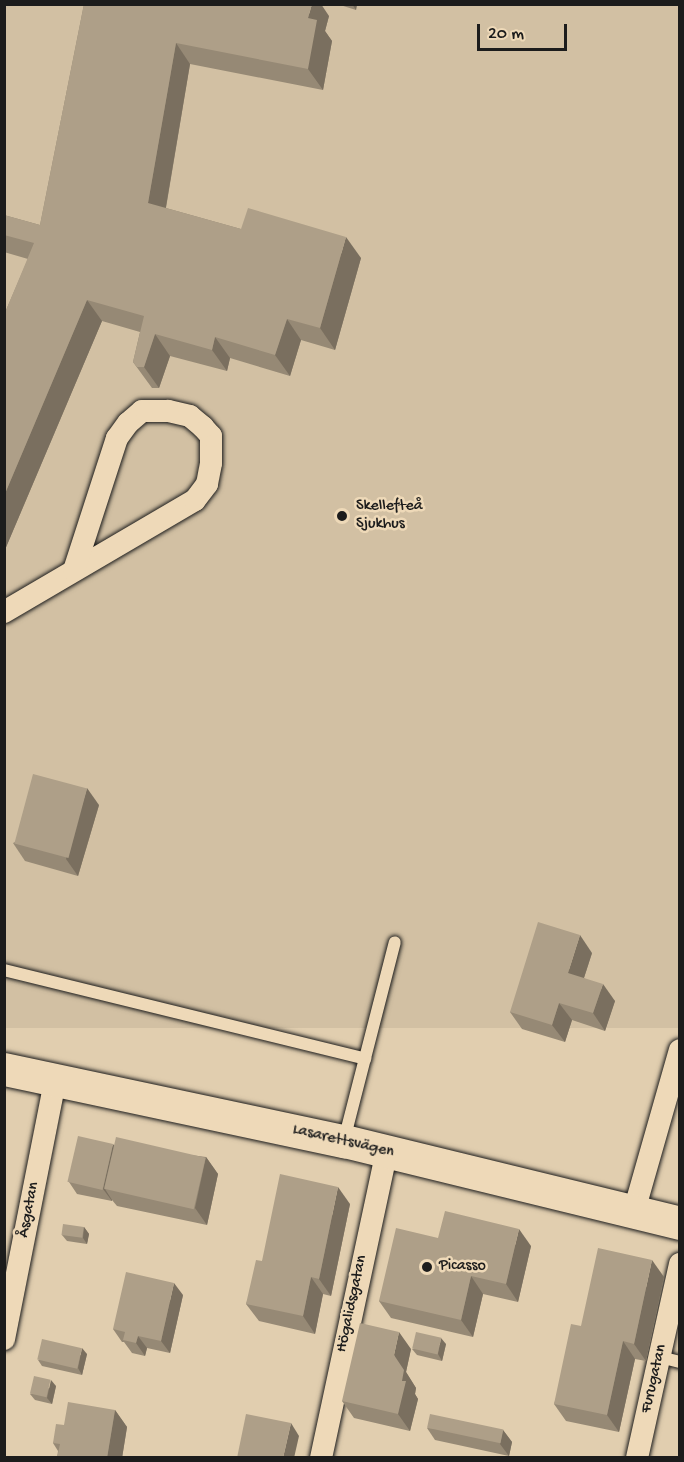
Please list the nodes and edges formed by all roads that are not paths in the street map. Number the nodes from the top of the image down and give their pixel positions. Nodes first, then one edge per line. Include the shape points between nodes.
1 (74, 570) junction
2 (4, 612) edge
3 (395, 942) dead end
4 (4, 970) edge
5 (680, 1050) edge
6 (365, 1059) junction
7 (4, 1070) edge
8 (55, 1081) junction
9 (344, 1141) junction
10 (387, 1151) junction
11 (634, 1211) junction
12 (680, 1223) edge
13 (680, 1264) edge
14 (4, 1339) edge
15 (670, 1360) edge
16 (321, 1458) edge
17 (637, 1458) edge

1 - 1 street via 117,438 128,423 142,411 190,416 211,436 207,484 195,500
1 - 2 street
3 - 6 lane
4 - 6 lane
5 - 11 street
6 - 9 lane
7 - 8 main road, Lasarettsvägen
8 - 9 main road, Lasarettsvägen
8 - 14 street, Åsgatan
9 - 10 main road, Lasarettsvägen
10 - 11 main road, Lasarettsvägen
10 - 16 street, Högalidsgatan
11 - 12 main road, Lasarettsvägen
13 - 15 street, Furugatan
15 - 17 street, Furugatan

